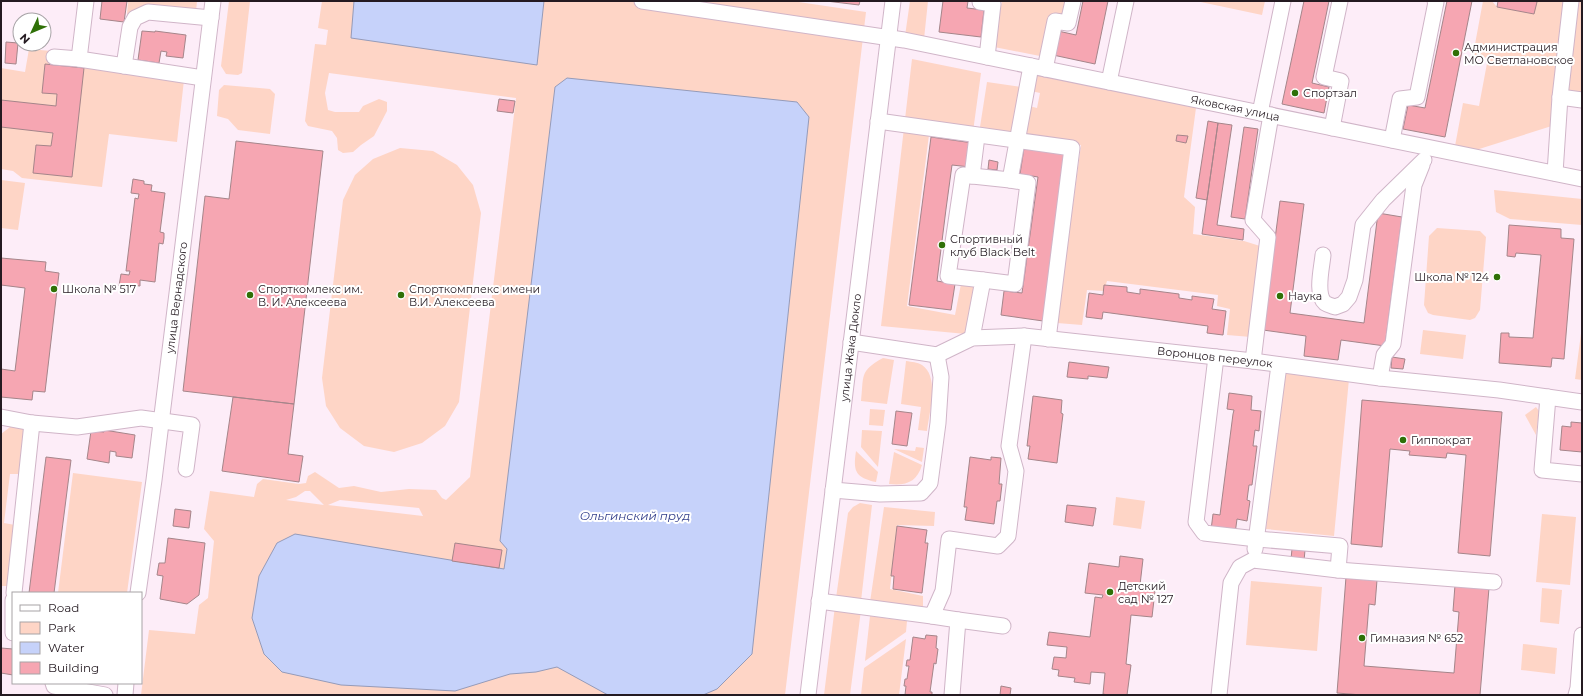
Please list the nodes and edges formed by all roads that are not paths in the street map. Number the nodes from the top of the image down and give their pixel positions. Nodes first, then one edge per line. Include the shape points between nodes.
1 (86, 1) edge
2 (213, 1) edge
3 (642, 1) edge
4 (892, 1) edge
5 (980, 1) edge
6 (1073, 1) edge
7 (1126, 1) edge
8 (1283, 1) edge
9 (1340, 1) edge
10 (1436, 1) edge
11 (1571, 1) edge
12 (211, 18) junction
13 (888, 37) junction
14 (54, 57) dead end
15 (987, 57) junction
16 (79, 59) junction
17 (124, 66) junction
18 (1038, 68) junction
19 (204, 78) junction
20 (1109, 82) junction
21 (1560, 97) junction
22 (1582, 100) edge
23 (1266, 114) junction
24 (878, 121) junction
25 (1332, 128) junction
26 (977, 136) junction
27 (1392, 140) junction
28 (1017, 141) junction
29 (1426, 153) junction
30 (1554, 173) junction
31 (972, 176) junction
32 (1582, 179) edge
33 (1010, 180) junction
34 (1323, 255) dead end
35 (983, 280) junction
36 (1024, 336) junction
37 (972, 338) junction
38 (1048, 339) junction
39 (851, 342) junction
40 (937, 355) junction
41 (1216, 357) junction
42 (1253, 361) junction
43 (1279, 365) junction
44 (1380, 378) junction
45 (1548, 397) junction
46 (1582, 402) edge
47 (7, 418) edge
48 (161, 421) junction
49 (32, 423) junction
50 (1, 428) edge
51 (186, 470) dead end
52 (1582, 474) edge
53 (833, 490) junction
54 (1257, 539) junction
55 (1253, 560) junction
56 (1338, 570) junction
57 (1494, 582) dead end
58 (14, 592) edge
59 (138, 592) edge
60 (819, 601) junction
61 (932, 616) junction
62 (958, 620) junction
63 (1002, 626) dead end
64 (1, 632) edge
65 (12, 633) edge
66 (1582, 635) edge
67 (53, 684) edge
68 (126, 684) edge
69 (105, 695) edge
70 (125, 695) edge
71 (808, 695) edge
72 (952, 695) edge
73 (1219, 695) edge
74 (1576, 695) edge

1 - 16 street
2 - 12 street, улица Вернадского
3 - 13 street, Яковская улица
4 - 13 street, улица Жака Дюкло
5 - 15 street via 993,4
6 - 18 street via 1068,24 1055,21
7 - 20 street
8 - 23 street
9 - 25 street via 1324,77 1342,81
10 - 27 street via 1417,97 1400,99
11 - 21 street
12 - 17 street via 148,12 134,18 130,27
12 - 19 street, улица Вернадского
13 - 15 street, Яковская улица
13 - 24 street, улица Жака Дюкло
14 - 16 street
15 - 18 street, Яковская улица
16 - 17 street
17 - 19 street
18 - 20 street, Яковская улица
18 - 28 street
19 - 48 street, улица Вернадского
20 - 23 street, Яковская улица
21 - 22 street
21 - 30 street
23 - 25 street, Яковская улица
23 - 42 street via 1253,220 1268,237
24 - 26 street
24 - 39 street, улица Жака Дюкло
25 - 27 street, Яковская улица
26 - 28 street
26 - 31 street
27 - 29 street, Яковская улица
28 - 33 street
28 - 38 street via 1072,148
29 - 30 street, Яковская улица
29 - 34 street via 1363,225 1355,280 1349,297 1343,304 1334,307 1326,304 1321,296
29 - 44 street via 1414,185 1393,344 1384,355
30 - 32 street, Яковская улица
31 - 33 street
31 - 35 street via 963,175 948,276
33 - 35 street via 1028,183 1015,284
35 - 37 street
36 - 37 street, Воронцов переулок
36 - 38 street, Воронцов переулок
36 - 61 street via 1009,446 1016,471 1008,536 998,546 949,540 943,591
37 - 40 street, Воронцов переулок
38 - 41 street, Воронцов переулок
39 - 40 street
39 - 53 street, улица Жака Дюкло
40 - 53 street via 941,377 930,483 921,493 880,494
41 - 42 street, Воронцов переулок
41 - 54 street via 1196,522 1204,533
42 - 43 street, Воронцов переулок
43 - 44 street, Воронцов переулок
43 - 54 street
44 - 45 street, Воронцов переулок
45 - 46 street, Воронцов переулок
45 - 52 street via 1542,470
47 - 49 street
47 - 50 street
48 - 49 street via 141,418 77,427
48 - 51 street via 192,425
48 - 59 street, улица Вернадского
49 - 58 street
53 - 60 street, улица Жака Дюкло
54 - 55 street
54 - 56 street via 1340,546
55 - 56 street
55 - 73 street via 1240,567 1231,583
56 - 57 street
60 - 61 street
60 - 71 street, улица Жака Дюкло
61 - 62 street
62 - 63 street
62 - 72 street
64 - 65 street
66 - 74 street
67 - 69 street
68 - 70 street

